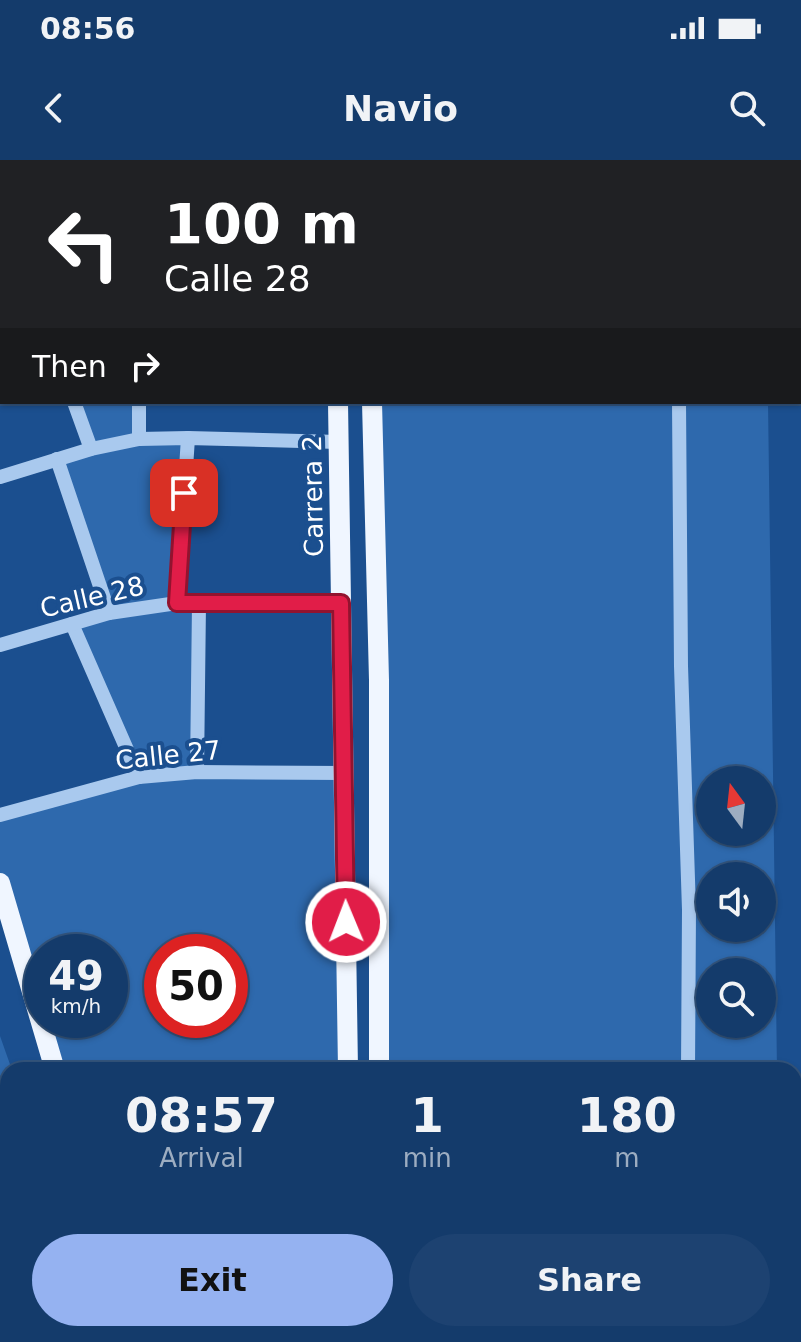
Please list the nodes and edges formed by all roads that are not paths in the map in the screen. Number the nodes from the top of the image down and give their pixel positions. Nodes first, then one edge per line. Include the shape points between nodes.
1 (75, 404) edge
2 (139, 404) edge
3 (338, 404) edge
4 (372, 404) edge
5 (679, 404) edge
6 (188, 438) junction
7 (139, 439) junction
8 (339, 442) junction
9 (91, 449) junction
10 (57, 459) junction
11 (0, 477) edge
12 (177, 603) junction
13 (199, 603) junction
14 (341, 603) junction
15 (109, 613) junction
16 (72, 624) junction
17 (0, 645) edge
18 (197, 772) junction
19 (345, 773) junction
20 (139, 777) junction
21 (0, 815) edge
22 (0, 883) edge
23 (3, 906) edge
24 (52, 1062) edge
25 (348, 1062) edge
26 (379, 1062) edge
27 (688, 1062) edge

1 - 9 street
2 - 7 street
3 - 8 main road, Carrera 2
4 - 26 main road via 379,680
5 - 27 street
6 - 7 street
6 - 8 street
6 - 12 street
7 - 9 street
8 - 14 main road, Carrera 2
9 - 10 street
10 - 11 street
10 - 15 street
12 - 13 street, Calle 28
12 - 15 street, Calle 28
13 - 14 street, Calle 28
13 - 18 street
14 - 19 main road, Carrera 2
15 - 16 street, Calle 28
16 - 17 street, Calle 28
16 - 20 street
18 - 19 street, Calle 27
18 - 20 street, Calle 27
19 - 25 main road, Carrera 2
20 - 21 street, Calle 27
22 - 23 main road
23 - 24 main road

